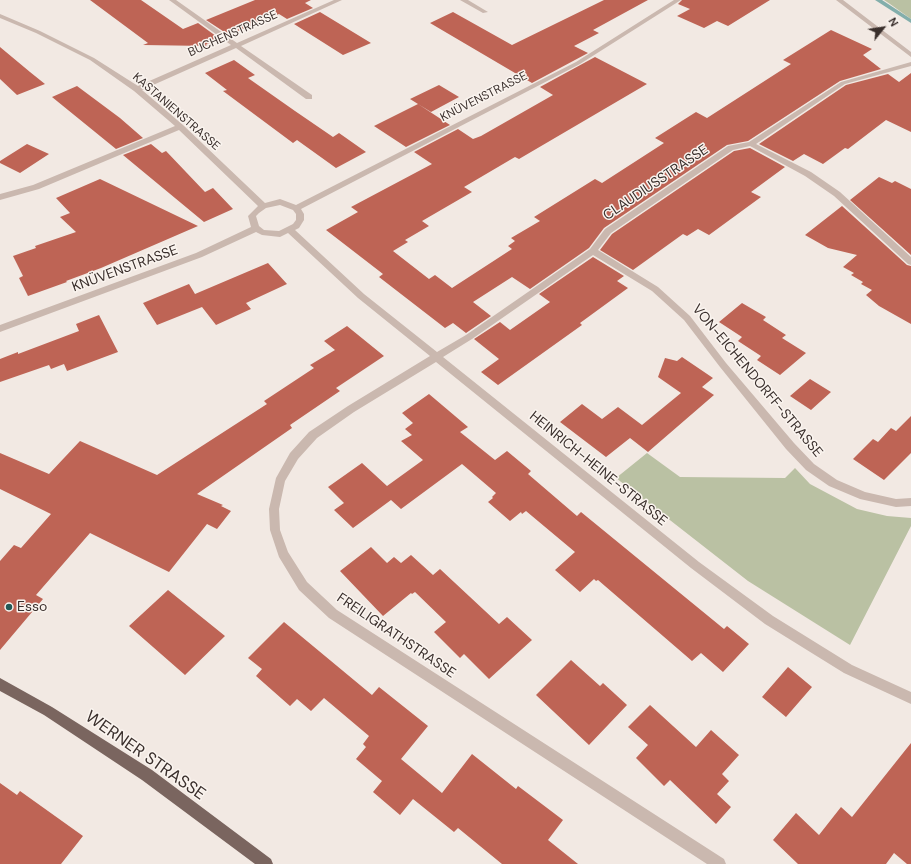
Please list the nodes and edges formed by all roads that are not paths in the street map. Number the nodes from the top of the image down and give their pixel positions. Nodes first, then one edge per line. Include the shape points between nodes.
1 (172, 0) edge
2 (339, 0) edge
3 (463, 0) edge
4 (678, 0) edge
5 (839, 0) edge
6 (485, 12) dead end
7 (0, 16) edge
8 (235, 46) junction
9 (911, 55) edge
10 (911, 64) edge
11 (136, 89) junction
12 (309, 97) dead end
13 (180, 127) junction
14 (751, 144) junction
15 (0, 197) edge
16 (263, 206) junction
17 (296, 208) junction
18 (256, 228) junction
19 (290, 230) junction
20 (593, 251) junction
21 (911, 262) edge
22 (0, 329) edge
23 (434, 356) junction
24 (911, 502) edge
25 (0, 684) edge
26 (911, 698) edge
27 (266, 864) edge
28 (719, 864) edge

1 - 8 street
2 - 8 street, BUCHENSTRASSE
3 - 6 street
4 - 17 street, KNÜVENSTRASSE via 578,63
5 - 9 street
7 - 11 street, KASTANIENSTRASSE via 92,60
8 - 11 street, BUCHENSTRASSE
8 - 12 street
10 - 14 street, CLAUDIUSSTRASSE via 842,83
11 - 13 street, KASTANIENSTRASSE
13 - 15 street via 36,187
13 - 16 street, KASTANIENSTRASSE
14 - 20 street, CLAUDIUSSTRASSE via 731,148 608,230
14 - 21 street via 808,174 837,194
16 - 17 street via 280,202
16 - 18 street via 252,216
17 - 19 street via 300,220
18 - 19 street via 270,234
18 - 22 street, KNÜVENSTRASSE via 200,255
19 - 23 street, HEINRICH-HEINE-STRASSE via 361,296
20 - 23 street, CLAUDIUSSTRASSE via 469,337
20 - 24 street, VON-EICHENDORFF-STRASSE via 655,289 687,318 780,435 810,468 833,483 864,496 896,503
23 - 26 street, HEINRICH-HEINE-STRASSE via 695,565 769,620 848,669
23 - 28 street, FREILIGRATHSTRASSE via 313,436 294,456 280,481 274,509 275,530 284,554 303,586 333,614
25 - 27 main road, WERNER STRASSE via 48,710 147,775

